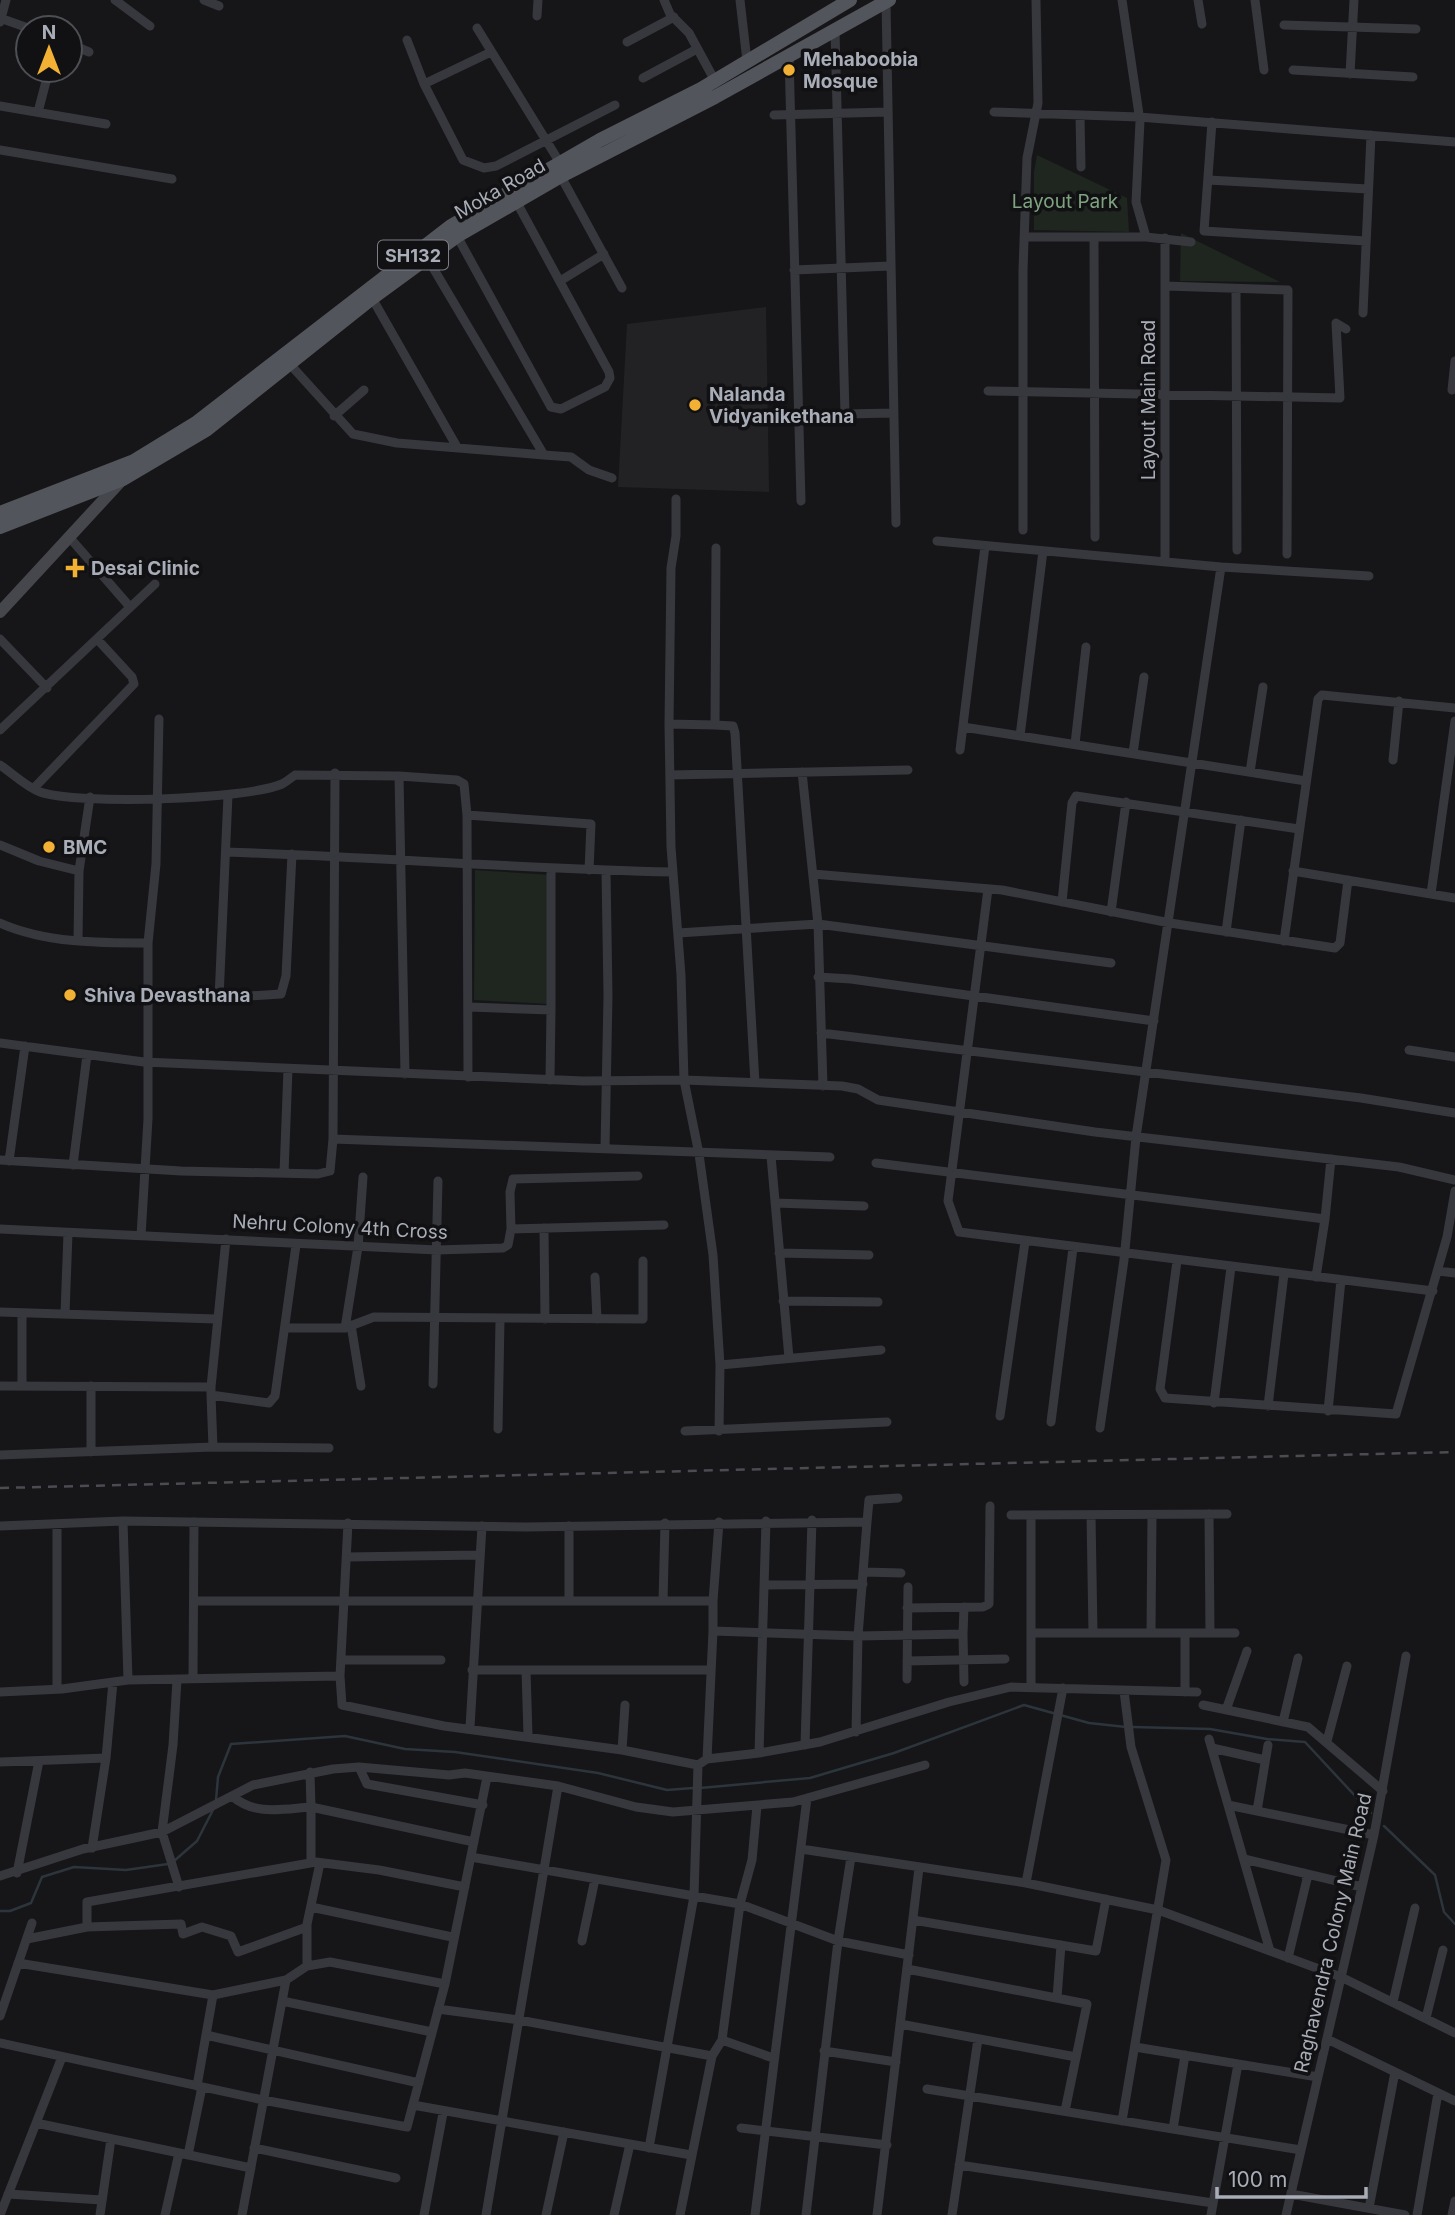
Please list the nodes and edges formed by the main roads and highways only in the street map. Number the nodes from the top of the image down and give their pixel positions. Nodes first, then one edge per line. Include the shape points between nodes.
1 (850, 0) edge
2 (888, 1) edge
3 (559, 168) junction
4 (424, 253) junction
5 (285, 359) junction
6 (134, 461) junction
7 (122, 478) junction
8 (84, 487) junction
9 (0, 513) edge
10 (0, 527) edge
11 (0, 612) edge

1 - 3 main road, Moka Road / SH132
2 - 3 main road, Moka Road / SH132 via 789,56
3 - 4 main road, Moka Road / SH132 via 516,201
3 - 4 main road, Moka Road / SH132 via 451,226
4 - 5 main road, Moka Road / SH132
4 - 5 main road, Moka Road / SH132 via 372,298
5 - 6 main road, Moka Road / SH132
5 - 7 main road, Moka Road / SH132 via 206,430
6 - 7 main road
6 - 8 main road, SH132
7 - 8 main road, SH132
7 - 11 main road
8 - 9 main road, SH132
8 - 10 main road, SH132

